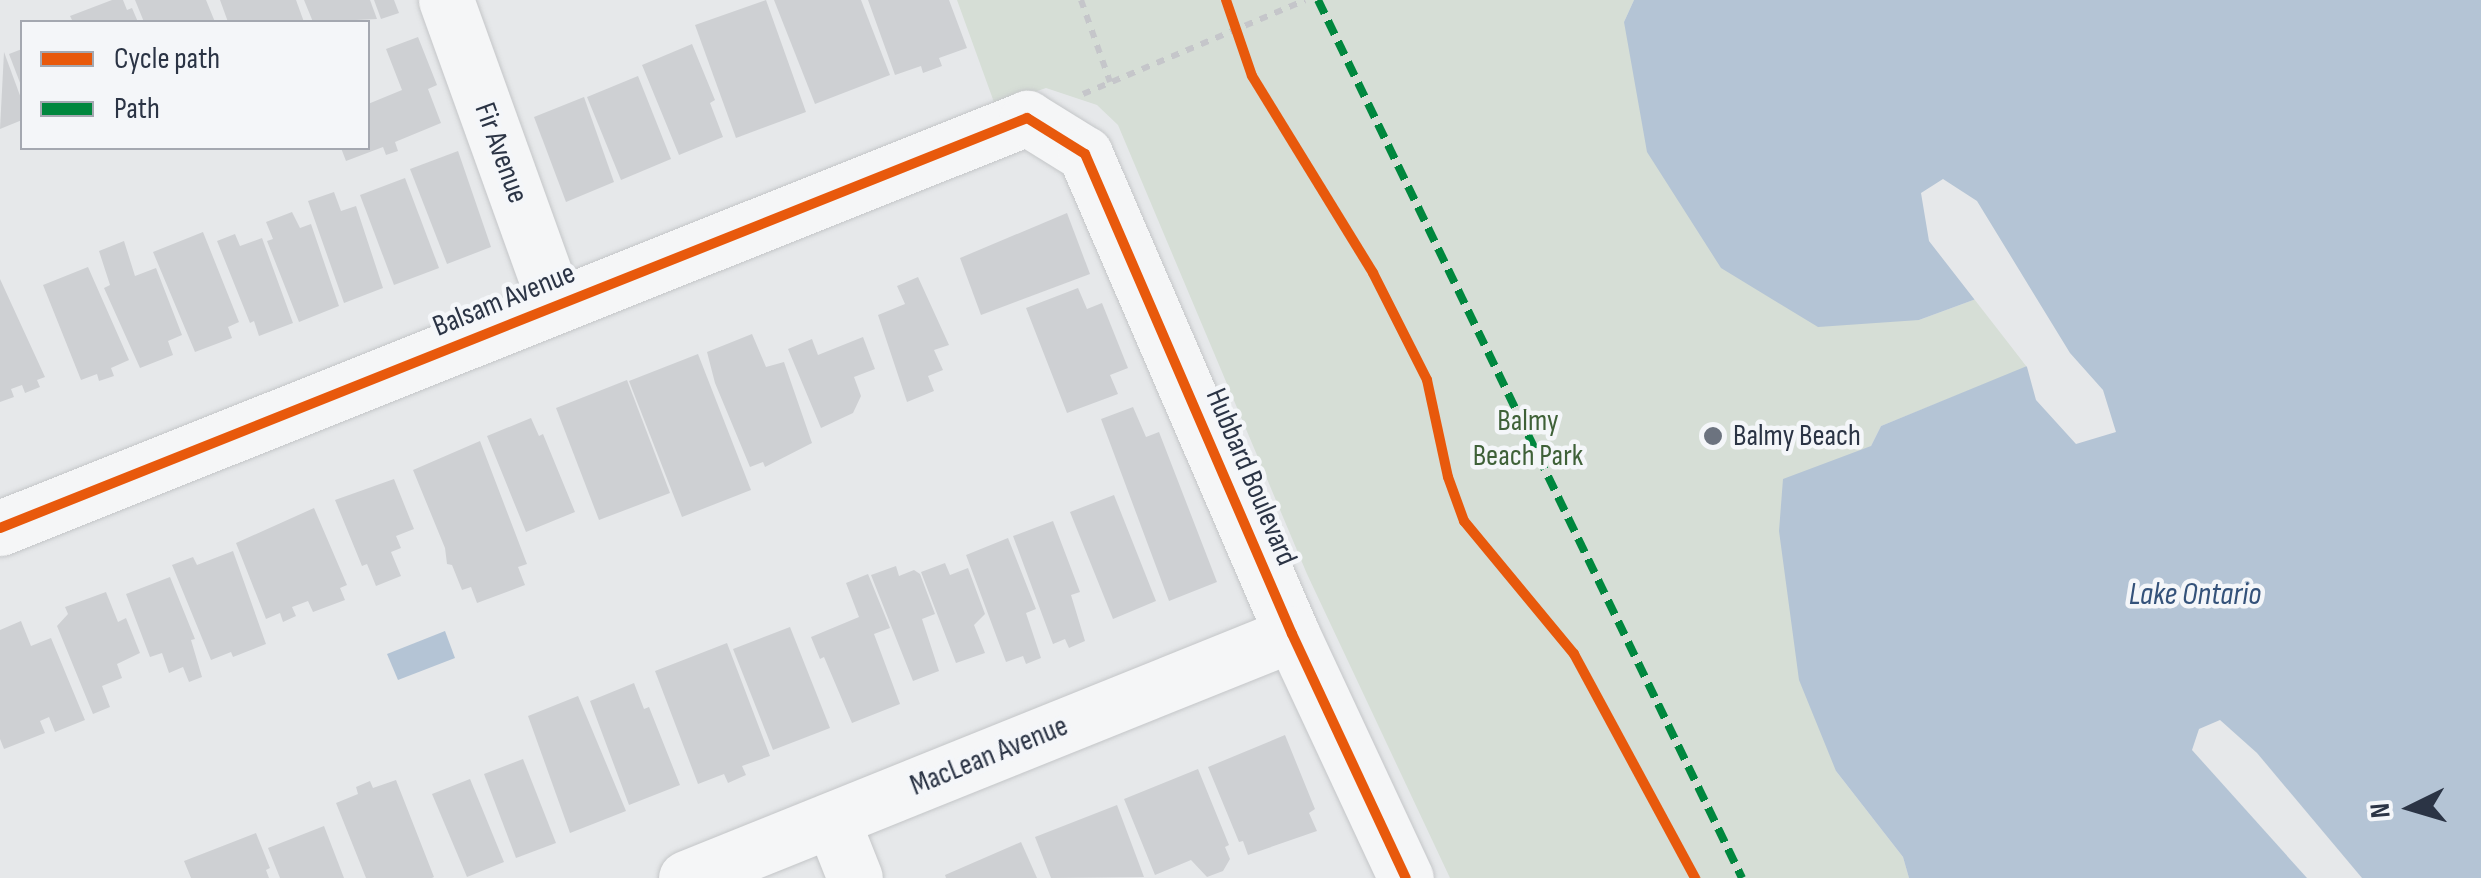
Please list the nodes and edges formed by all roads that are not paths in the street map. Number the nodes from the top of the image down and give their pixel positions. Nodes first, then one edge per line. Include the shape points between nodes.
1 (446, 0) edge
2 (1026, 118) joint
3 (556, 306) junction
4 (0, 528) edge
5 (1292, 634) junction
6 (832, 820) junction
7 (686, 878) edge
8 (855, 878) edge
9 (1406, 878) edge

1 - 3 street, Fir Avenue
2 - 3 street, Balsam Avenue
2 - 5 street, Hubbard Boulevard via 1084,154
3 - 4 street, Balsam Avenue
5 - 6 street, MacLean Avenue
5 - 9 street, Hubbard Boulevard
6 - 7 street, MacLean Avenue
6 - 8 street

